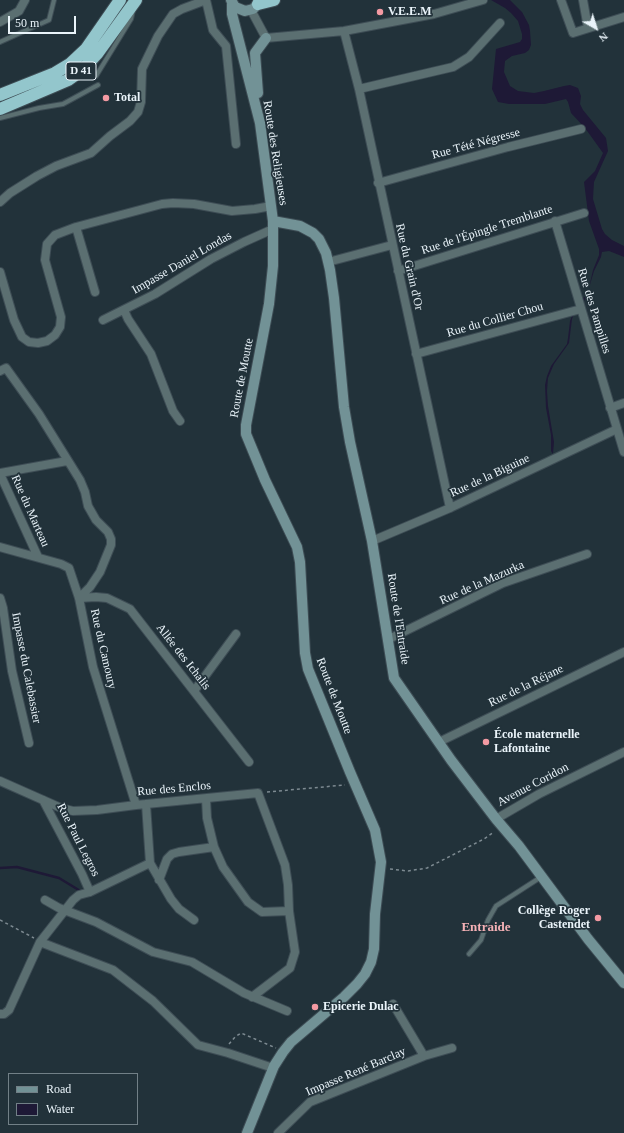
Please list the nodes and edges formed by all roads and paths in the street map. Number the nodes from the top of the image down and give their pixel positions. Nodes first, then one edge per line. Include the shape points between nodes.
1 (25, 0) edge
2 (54, 0) edge
3 (120, 0) edge
4 (206, 0) edge
5 (274, 0) edge
6 (560, 0) edge
7 (583, 0) edge
8 (135, 1) edge
9 (480, 1) edge
10 (232, 2) edge
11 (255, 6) edge
12 (624, 17) edge
13 (0, 22) edge
14 (500, 23) dead end
15 (588, 28) junction
16 (344, 31) junction
17 (238, 34) junction
18 (266, 38) junction
19 (0, 42) edge
20 (96, 76) dead end
21 (98, 85) dead end
22 (358, 89) junction
23 (0, 95) edge
24 (0, 109) edge
25 (0, 118) edge
26 (260, 123) junction
27 (581, 129) dead end
28 (236, 144) dead end
29 (378, 183) junction
30 (0, 202) edge
31 (271, 206) junction
32 (584, 213) dead end
33 (555, 221) junction
34 (273, 225) junction
35 (76, 227) junction
36 (392, 244) junction
37 (328, 262) junction
38 (398, 271) junction
39 (0, 272) edge
40 (95, 292) dead end
41 (581, 309) junction
42 (124, 310) junction
43 (103, 320) dead end
44 (416, 354) junction
45 (3, 370) edge
46 (624, 403) edge
47 (610, 408) junction
48 (180, 421) dead end
49 (617, 429) junction
50 (624, 452) edge
51 (67, 461) junction
52 (0, 474) edge
53 (450, 508) junction
54 (372, 541) junction
55 (0, 547) edge
56 (587, 554) dead end
57 (38, 557) junction
58 (0, 598) edge
59 (79, 598) junction
60 (236, 634) dead end
61 (389, 639) junction
62 (624, 652) edge
63 (194, 691) junction
64 (439, 742) junction
65 (29, 743) dead end
66 (624, 752) edge
67 (249, 762) dead end
68 (0, 781) edge
69 (355, 784) junction
70 (258, 793) junction
71 (206, 799) junction
72 (43, 800) junction
73 (146, 804) junction
74 (136, 805) junction
75 (499, 823) junction
76 (214, 847) junction
77 (150, 863) junction
78 (381, 867) junction
79 (541, 877) junction
80 (159, 880) junction
81 (90, 892) junction
82 (45, 900) dead end
83 (66, 910) junction
84 (289, 911) junction
85 (0, 920) edge
86 (194, 920) dead end
87 (40, 942) junction
88 (470, 954) dead end
89 (624, 983) edge
90 (252, 997) junction
91 (393, 1004) dead end
92 (287, 1011) dead end
93 (0, 1014) edge
94 (452, 1048) dead end
95 (225, 1052) junction
96 (283, 1052) junction
97 (424, 1056) junction
98 (273, 1068) junction
99 (247, 1133) edge
100 (278, 1133) edge

1 - 13 street via 19,11
2 - 19 lane via 49,20
3 - 23 highway, D 41 via 86,49 70,64 55,74
4 - 28 street via 213,30 226,46
4 - 30 street via 182,8 173,14 166,25 142,69 141,102 138,112 130,121 91,153 37,176
5 - 11 highway
6 - 15 street via 573,33
7 - 15 street
8 - 20 lane via 131,19
8 - 24 highway, D 41 via 97,54 82,70 68,80
9 - 16 street via 434,14
10 - 11 main road via 238,9
10 - 17 main road, Route des Religieuses via 232,14
11 - 17 main road via 244,16
11 - 18 street
12 - 15 street
14 - 22 street via 469,57 453,67
16 - 18 street
16 - 22 street, Rue du Grain d'Or
17 - 26 main road, Route des Religieuses
18 - 26 main road via 255,53
21 - 25 lane via 63,104
22 - 29 street, Rue du Grain d'Or
26 - 31 main road, Route des Religieuses
27 - 29 street, Rue Tété Négresse
29 - 36 street, Rue du Grain d'Or
31 - 34 main road, Route des Religieuses
31 - 35 street via 232,211 194,204 162,204
32 - 33 street, Rue de l'Épingle Tremblante
33 - 38 street, Rue de l'Épingle Tremblante
33 - 41 street, Rue des Pampilles
34 - 37 main road, Route de l'Entraide via 300,226 313,233 323,245
34 - 42 street, Impasse Daniel Londas
34 - 69 main road, Route de Moutte via 273,266 269,304 246,434 297,547 305,653 315,685
35 - 39 street via 55,235 47,244 45,260 60,317 60,327 48,341 29,342 22,337 14,320
35 - 40 street
36 - 37 street
36 - 38 street, Rue du Grain d'Or
37 - 54 main road, Route de l'Entraide via 344,406
38 - 44 street, Rue du Grain d'Or
41 - 44 street, Rue du Collier Chou
41 - 47 street, Rue des Pampilles
42 - 43 street, Impasse Daniel Londas
42 - 48 street via 151,354 173,411
44 - 53 street, Rue du Grain d'Or
45 - 51 street via 39,414
46 - 47 street
47 - 49 street, Rue des Pampilles
49 - 50 street, Rue des Pampilles
49 - 53 street, Rue de la Biguine
51 - 52 street
51 - 59 street via 80,480 88,506 111,539 100,572
52 - 57 street, Rue du Marteau
53 - 54 street, Rue de la Biguine
54 - 61 main road, Route de l'Entraide
55 - 57 street, Rue du Camoury
56 - 61 street, Rue de la Mazurka via 503,584
57 - 59 street, Rue du Camoury via 69,568
58 - 65 street, Impasse du Calebassier via 12,671
59 - 63 street, Allée des Ichalis via 107,598 130,609
59 - 74 street, Rue du Camoury via 93,667
60 - 63 street
61 - 64 main road, Route de l'Entraide via 394,678
62 - 64 street, Rue de la Réjane
63 - 67 street, Allée des Ichalis
64 - 75 main road, Route de l'Entraide
66 - 75 street, Avenue Coridon via 539,794
68 - 72 street, Rue des Enclos
69 - 70 path
69 - 78 main road, Route de Moutte via 375,830
70 - 71 street, Rue des Enclos
70 - 84 street via 285,865
71 - 73 street, Rue des Enclos
71 - 76 street via 207,818
72 - 74 street, Rue des Enclos via 73,811
72 - 81 street, Rue Paul Legros
73 - 74 street, Rue des Enclos
73 - 77 street
75 - 78 path via 484,839 427,868 408,871
75 - 79 main road, Route de l'Entraide
76 - 80 street via 172,854 167,859
76 - 84 street via 223,866 248,902 262,912
77 - 80 street
77 - 81 street
78 - 96 main road, Route de Moutte via 375,914 374,950 365,974 344,997 291,1042
79 - 88 lane via 496,906 481,940
79 - 89 main road, Route de l'Entraide
80 - 86 street via 178,909
81 - 83 street via 79,895
82 - 83 street
83 - 87 street
83 - 90 street via 96,922 153,952 192,962
84 - 90 street via 295,952 293,963
85 - 87 path
87 - 93 street via 9,1010
87 - 95 street via 113,970 153,1001 198,1045
90 - 92 street
91 - 97 street
94 - 97 street, Impasse René Barclay
95 - 96 path via 234,1037 241,1033
95 - 98 street
96 - 98 main road, Route de Moutte
97 - 100 street, Impasse René Barclay via 310,1102
98 - 99 main road, Route de Moutte

